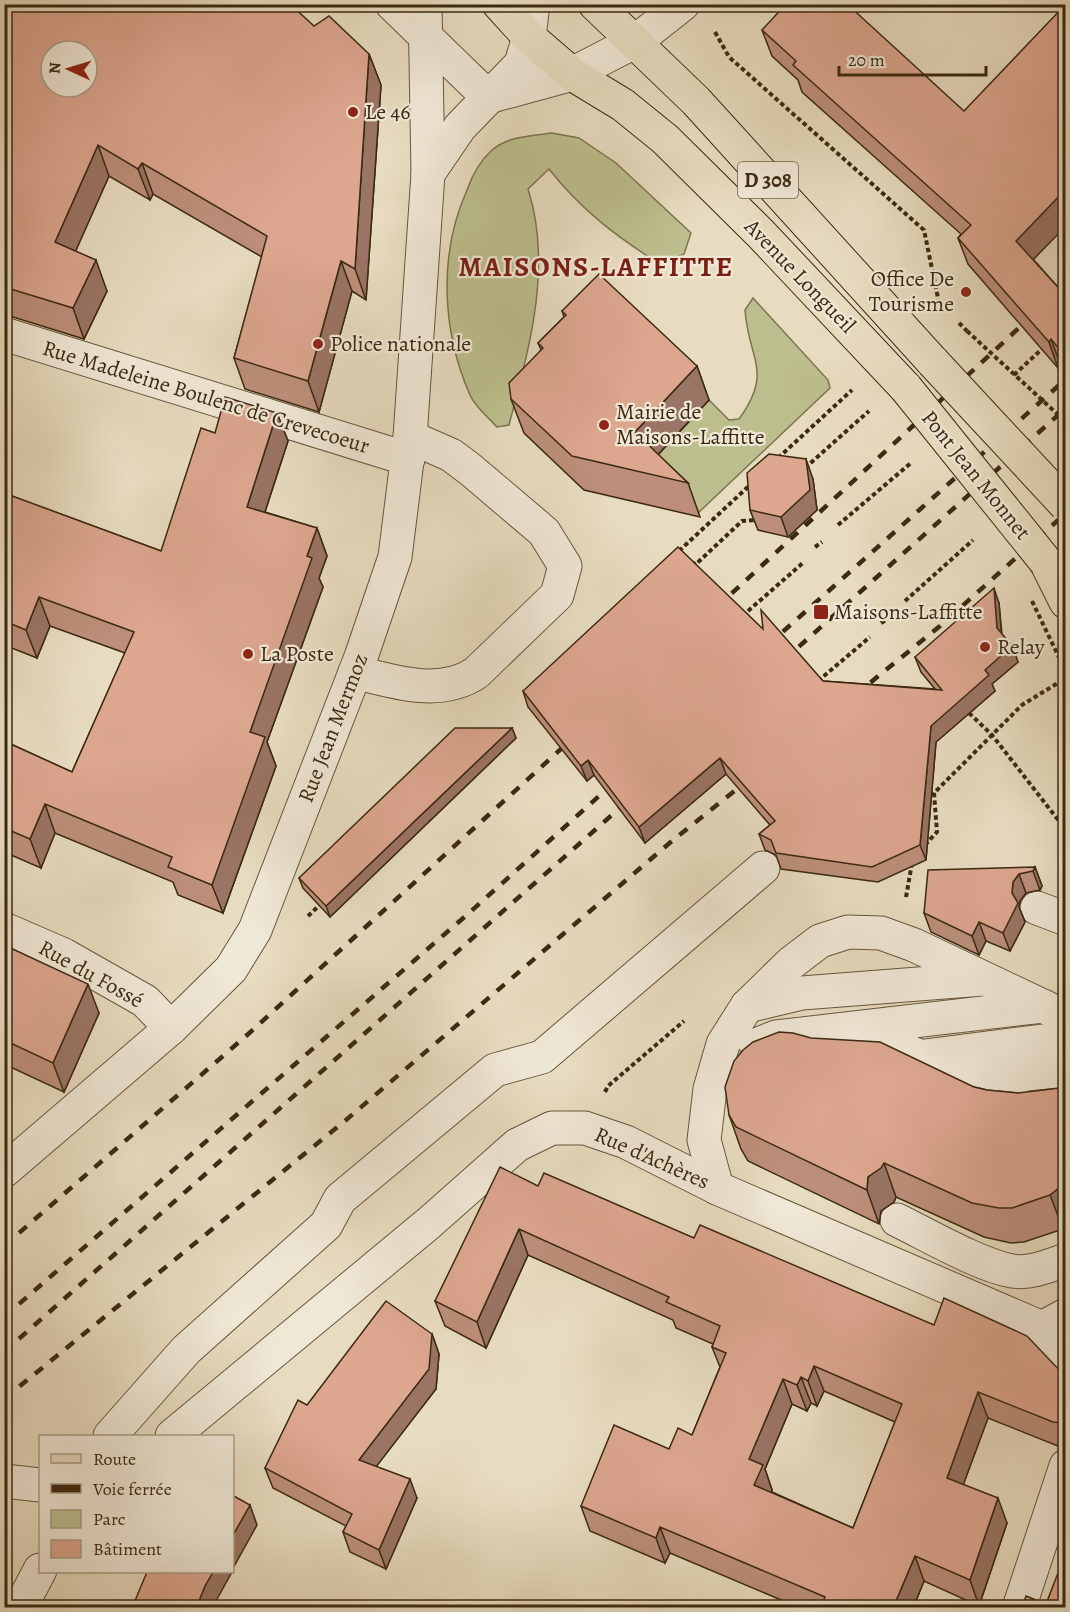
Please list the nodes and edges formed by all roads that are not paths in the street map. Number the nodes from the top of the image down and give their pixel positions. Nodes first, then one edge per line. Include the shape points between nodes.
1 (392, 4) edge
2 (499, 4) edge
3 (533, 4) edge
4 (596, 4) edge
5 (682, 5) edge
6 (424, 19) edge
7 (529, 37) junction
8 (636, 41) junction
9 (572, 74) junction
10 (488, 97) junction
11 (428, 174) junction
12 (4, 334) edge
13 (933, 362) joint
14 (906, 388) joint
15 (409, 448) junction
16 (1065, 505) edge
17 (1065, 602) edge
18 (355, 672) junction
19 (763, 868) dead end
20 (4, 929) edge
21 (985, 979) junction
22 (747, 1006) junction
23 (1054, 1011) edge
24 (171, 1028) junction
25 (839, 1029) junction
26 (1065, 1038) edge
27 (918, 1057) junction
28 (1065, 1070) edge
29 (971, 1080) junction
30 (710, 1089) junction
31 (1065, 1105) edge
32 (4, 1171) edge
33 (717, 1188) junction
34 (897, 1220) dead end
35 (1065, 1260) edge
36 (1054, 1322) edge
37 (1065, 1354) edge
38 (112, 1435) edge
39 (174, 1435) edge
40 (1065, 1466) edge
41 (4, 1480) edge
42 (39, 1485) edge
43 (39, 1572) edge
44 (20, 1608) edge
45 (1019, 1608) edge

1 - 6 street
2 - 7 main road, Avenue Longueil / D 308
3 - 7 street, Rue Jean Mermoz
4 - 8 main road, Avenue Longueil / D 308
5 - 8 street
6 - 10 street
6 - 11 street, Rue Jean Mermoz
7 - 9 main road, Avenue Longueil / D 308
7 - 10 street, Rue Jean Mermoz via 521,64
8 - 9 street
8 - 13 main road, Avenue Longueil / D 308 via 696,101
9 - 10 street
9 - 14 main road, Avenue Longueil / D 308 via 624,105 665,139
10 - 11 street, Rue Jean Mermoz via 444,147
11 - 15 street, Rue Jean Mermoz
12 - 15 street, Rue Madeleine Boulenc de Crevecoeur
13 - 16 main road, Pont Jean Monnet / D 308, bridge
14 - 17 main road, Pont Jean Monnet / D 308, bridge via 1046,562
15 - 18 street, Rue Jean Mermoz via 395,557
15 - 18 street, Rue Madeleine Boulenc de Crevecoeur via 451,455 471,470 544,532 565,566 557,595 463,682 416,685
18 - 24 street, Rue Jean Mermoz via 255,930 231,969
19 - 38 street via 542,1057 495,1070 340,1199 326,1225 186,1350
20 - 24 street, Rue du Fossé via 64,955 145,1000
21 - 22 street via 802,993
21 - 22 street via 881,933 848,932 820,941
21 - 23 street
22 - 30 street via 723,1044
23 - 25 street
24 - 32 street, Rue Jean Mermoz
25 - 27 street via 897,1046
25 - 30 street via 776,1037 743,1050
26 - 27 street
27 - 29 street
28 - 29 street
29 - 31 street via 993,1098 1029,1108
30 - 33 street via 704,1140
33 - 36 street, Rue d'Achères
33 - 39 street, Rue d'Achères via 626,1142 585,1128 552,1128 517,1145
34 - 35 street via 1012,1271 1044,1269
36 - 37 street
40 - 45 street
41 - 42 street
43 - 44 street

